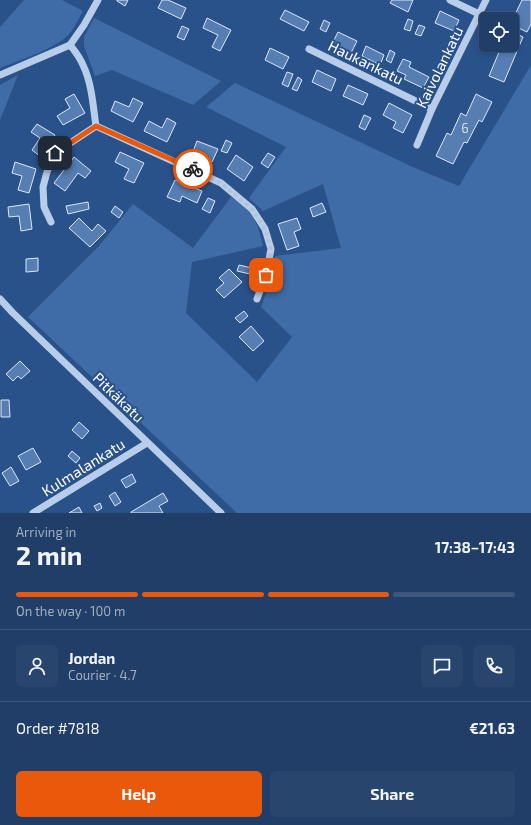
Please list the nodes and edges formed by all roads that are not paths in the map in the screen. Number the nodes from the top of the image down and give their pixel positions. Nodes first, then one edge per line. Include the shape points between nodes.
1 (98, 0) edge
2 (450, 0) edge
3 (486, 0) edge
4 (480, 12) edge
5 (479, 14) joint
6 (70, 45) junction
7 (309, 49) dead end
8 (0, 75) edge
9 (432, 109) junction
10 (96, 126) junction
11 (417, 145) dead end
12 (51, 222) dead end
13 (0, 299) edge
14 (257, 299) dead end
15 (147, 443) junction
16 (34, 513) edge
17 (221, 513) edge

1 - 6 street
2 - 5 street
3 - 4 street, Kaivolankatu
5 - 9 street, Kaivolankatu
6 - 8 street
6 - 10 street via 84,66 89,81
7 - 9 street, Haukankatu
9 - 11 street, Kaivolankatu
10 - 12 street via 55,153 43,187 44,207
10 - 14 street via 221,183 252,209 265,229 271,249 266,275
13 - 15 street, Pitkäkatu
15 - 16 street, Kulmalankatu
15 - 17 street, Pitkäkatu

